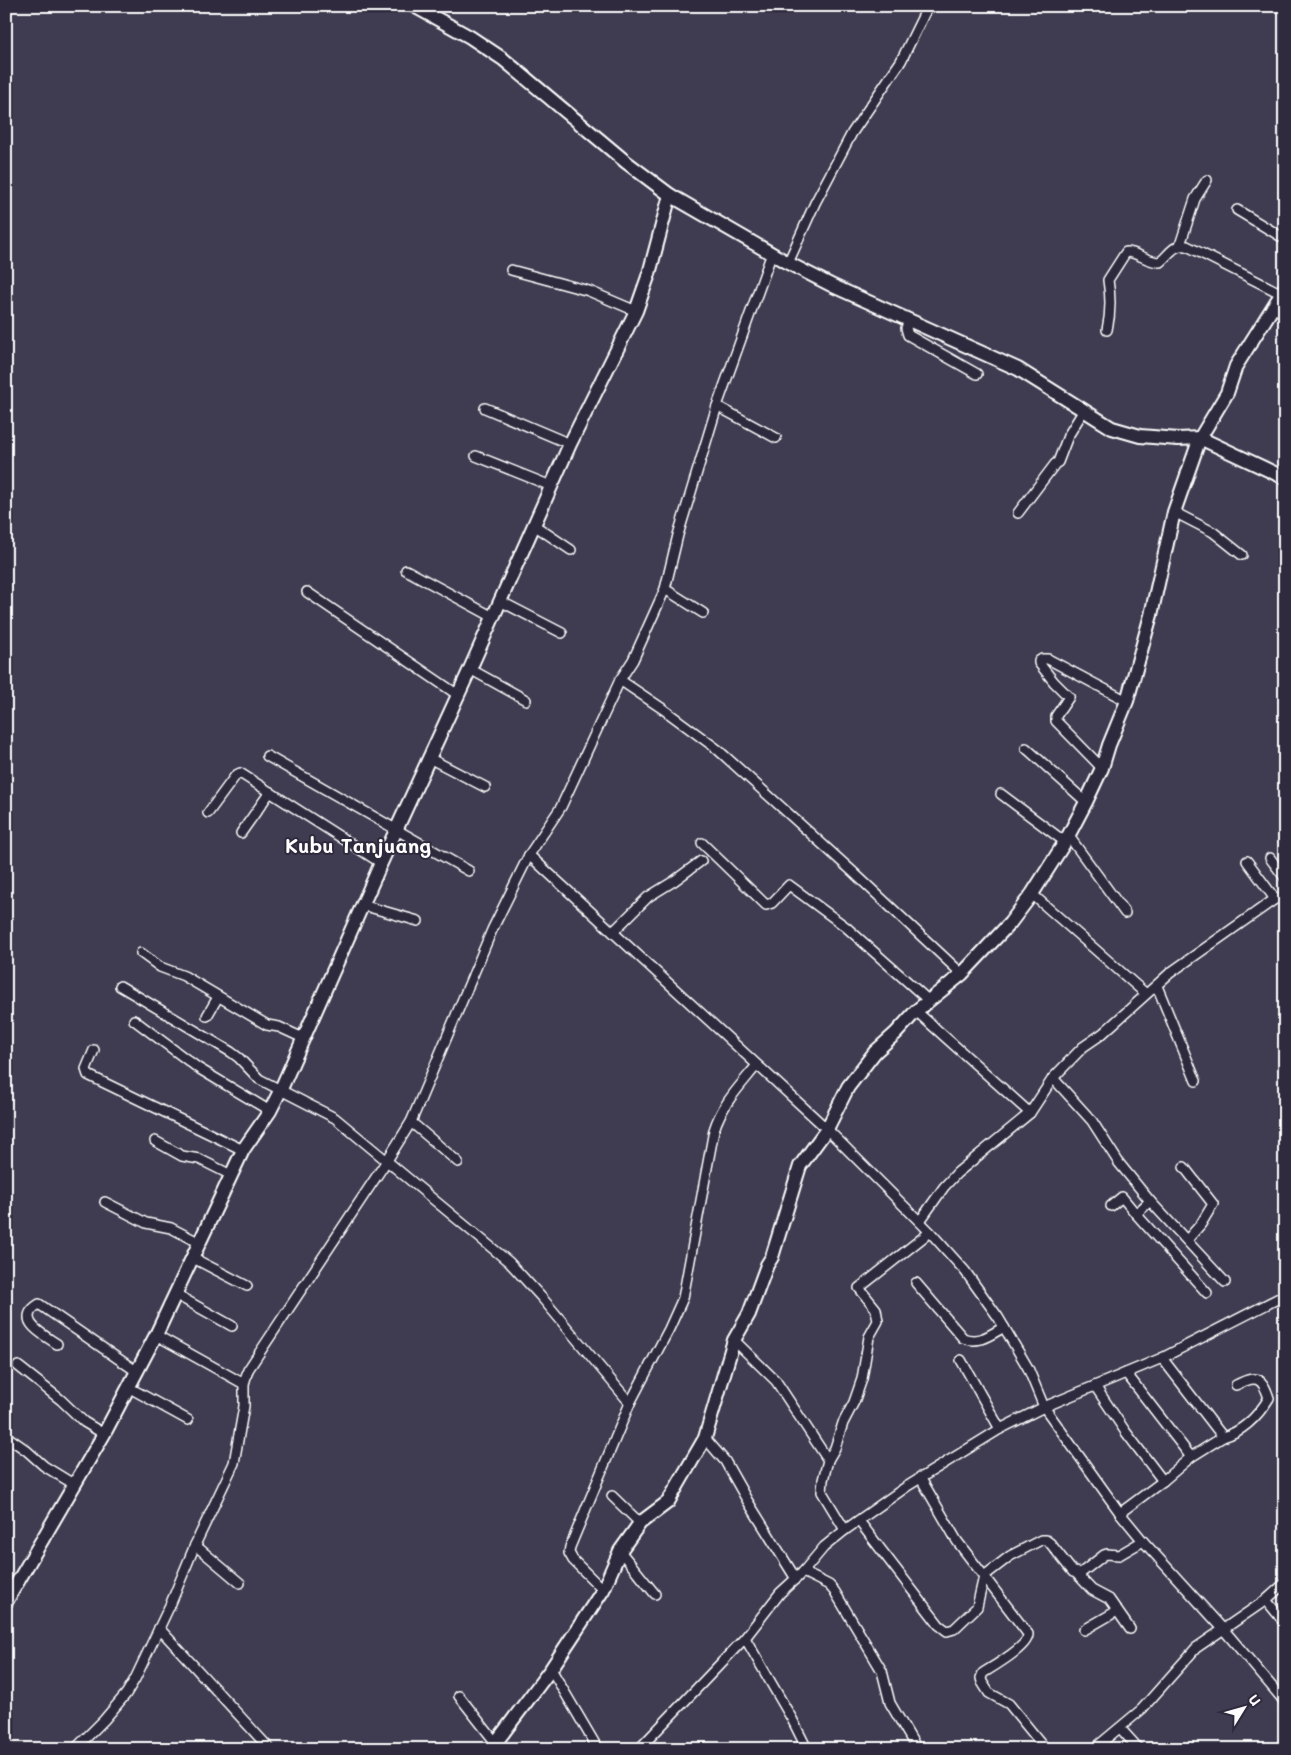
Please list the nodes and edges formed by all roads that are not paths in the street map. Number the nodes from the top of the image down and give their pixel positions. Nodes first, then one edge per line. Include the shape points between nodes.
1 (414, 6) edge
2 (928, 6) edge
3 (1208, 180) dead end
4 (670, 195) junction
5 (1237, 210) dead end
6 (1285, 239) edge
7 (1180, 245) junction
8 (772, 253) junction
9 (788, 263) junction
10 (511, 270) dead end
11 (1283, 291) edge
12 (1273, 306) junction
13 (636, 311) junction
14 (1285, 314) edge
15 (909, 320) junction
16 (1107, 330) dead end
17 (977, 374) dead end
18 (717, 406) junction
19 (484, 408) dead end
20 (1084, 410) junction
21 (776, 438) dead end
22 (1200, 438) junction
23 (570, 444) junction
24 (476, 456) dead end
25 (1285, 478) edge
26 (551, 486) junction
27 (1174, 512) junction
28 (1018, 513) dead end
29 (534, 524) junction
30 (571, 550) dead end
31 (1242, 554) dead end
32 (406, 570) dead end
33 (665, 589) junction
34 (307, 592) dead end
35 (500, 601) junction
36 (703, 613) dead end
37 (493, 616) junction
38 (562, 633) dead end
39 (470, 669) junction
40 (620, 680) junction
41 (458, 695) junction
42 (526, 700) dead end
43 (1127, 701) junction
44 (1026, 748) dead end
45 (267, 756) dead end
46 (429, 758) junction
47 (1102, 768) junction
48 (485, 787) dead end
49 (270, 792) junction
50 (1001, 794) dead end
51 (1086, 802) junction
52 (208, 813) dead end
53 (396, 829) junction
54 (241, 833) dead end
55 (1067, 838) junction
56 (702, 844) dead end
57 (529, 855) junction
58 (1270, 858) dead end
59 (701, 861) dead end
60 (1247, 862) dead end
61 (381, 863) junction
62 (469, 871) dead end
63 (1285, 878) edge
64 (1032, 894) junction
65 (1280, 898) edge
66 (362, 905) junction
67 (1126, 913) dead end
68 (418, 921) dead end
69 (613, 932) junction
70 (141, 953) dead end
71 (962, 974) junction
72 (120, 986) dead end
73 (1157, 986) junction
74 (1146, 994) junction
75 (218, 997) junction
76 (928, 1000) junction
77 (916, 1011) junction
78 (207, 1016) dead end
79 (134, 1020) dead end
80 (303, 1038) junction
81 (94, 1050) dead end
82 (757, 1065) junction
83 (1053, 1078) junction
84 (1196, 1081) dead end
85 (280, 1089) junction
86 (270, 1111) junction
87 (1030, 1113) junction
88 (411, 1122) junction
89 (827, 1128) junction
90 (156, 1141) dead end
91 (243, 1150) junction
92 (386, 1162) junction
93 (458, 1162) dead end
94 (1184, 1167) dead end
95 (231, 1175) junction
96 (1150, 1201) junction
97 (105, 1202) dead end
98 (1111, 1206) dead end
99 (1136, 1214) junction
100 (920, 1221) junction
101 (930, 1232) junction
102 (1187, 1240) junction
103 (200, 1243) junction
104 (193, 1258) junction
105 (1225, 1282) dead end
106 (916, 1283) dead end
107 (248, 1286) dead end
108 (1208, 1292) dead end
109 (175, 1294) junction
110 (1285, 1295) edge
111 (232, 1326) dead end
112 (1004, 1328) junction
113 (156, 1336) junction
114 (734, 1340) junction
115 (57, 1344) dead end
116 (1162, 1358) junction
117 (961, 1360) dead end
118 (18, 1366) dead end
119 (136, 1371) junction
120 (1126, 1373) junction
121 (244, 1384) junction
122 (1236, 1384) dead end
123 (1095, 1386) junction
124 (128, 1387) junction
125 (630, 1403) junction
126 (1044, 1407) junction
127 (188, 1420) dead end
128 (1000, 1429) junction
129 (104, 1434) junction
130 (6, 1436) edge
131 (1223, 1437) junction
132 (705, 1438) junction
133 (1191, 1457) junction
134 (828, 1460) junction
135 (920, 1477) junction
136 (1163, 1481) junction
137 (75, 1485) junction
138 (612, 1496) dead end
139 (1120, 1513) junction
140 (859, 1521) junction
141 (640, 1523) junction
142 (845, 1530) junction
143 (1143, 1541) junction
144 (195, 1546) junction
145 (620, 1552) junction
146 (1076, 1573) junction
147 (799, 1575) junction
148 (984, 1576) junction
149 (240, 1583) dead end
150 (1285, 1583) edge
151 (603, 1590) junction
152 (655, 1594) dead end
153 (1266, 1600) junction
154 (6, 1602) edge
155 (1117, 1611) junction
156 (1285, 1622) edge
157 (159, 1628) junction
158 (1130, 1629) dead end
159 (1084, 1630) dead end
160 (1224, 1630) junction
161 (744, 1638) junction
162 (551, 1669) junction
163 (459, 1696) dead end
164 (1285, 1702) edge
165 (1120, 1728) junction
166 (1285, 1746) edge
167 (494, 1747) edge
168 (75, 1749) edge
169 (270, 1749) edge
170 (598, 1749) edge
171 (638, 1749) edge
172 (808, 1749) edge
173 (917, 1749) edge
174 (1048, 1749) edge
175 (1094, 1749) edge
176 (1139, 1749) edge
177 (1282, 1749) edge

1 - 4 street via 470,37 503,60 605,146
2 - 9 street via 902,61 852,133
3 - 7 street via 1195,199
4 - 8 street
4 - 13 street
5 - 6 street
7 - 11 street
7 - 16 street via 1160,262 1126,252 1108,280 1111,298
8 - 9 street
8 - 18 street
9 - 15 street
10 - 13 street via 589,291
11 - 12 street
12 - 14 street
12 - 22 street via 1236,366 1227,394
13 - 23 street
15 - 17 street via 908,335
15 - 20 street via 1018,369
18 - 21 street
18 - 33 street
19 - 23 street
20 - 22 street via 1112,428 1125,432
20 - 28 street via 1068,436 1058,462
22 - 25 street
22 - 27 street
23 - 26 street
24 - 26 street
26 - 29 street
27 - 31 street via 1213,532
27 - 43 street via 1151,615
29 - 30 street
29 - 35 street
32 - 37 street
33 - 36 street
33 - 40 street
34 - 41 street
35 - 37 street
35 - 38 street
37 - 39 street
39 - 41 street
39 - 42 street
40 - 57 street via 561,807
40 - 71 street via 717,749
41 - 46 street
43 - 47 street
43 - 47 street via 1048,659 1039,661 1051,680 1070,697 1056,716 1056,721
44 - 51 street
45 - 53 street
46 - 48 street
46 - 53 street
47 - 51 street
49 - 52 street via 240,773
49 - 54 street
49 - 61 street
50 - 55 street
51 - 55 street
53 - 61 street
53 - 62 street
55 - 64 street
55 - 67 street
56 - 76 street via 766,905 789,885 803,894 846,927
57 - 69 street
57 - 88 street via 492,930
58 - 63 street
59 - 69 street via 648,897
60 - 65 street
61 - 66 street
64 - 71 street via 1010,923
64 - 74 street
65 - 73 street via 1170,973
66 - 68 street
66 - 80 street
69 - 82 street
70 - 75 street via 160,967 184,976
71 - 76 street
72 - 85 street via 231,1052 259,1079
73 - 74 street
73 - 84 street
74 - 83 street via 1083,1047
75 - 78 street
75 - 80 street via 267,1025
76 - 77 street
77 - 87 street
77 - 89 street via 875,1052 848,1087
79 - 86 street via 186,1060
80 - 85 street
81 - 91 street via 86,1069 88,1075
82 - 89 street
82 - 125 street via 718,1116 683,1298
83 - 87 street
83 - 96 street via 1092,1121 1119,1163
85 - 86 street
85 - 92 street via 335,1118
86 - 91 street
87 - 100 street via 957,1173
88 - 92 street
88 - 93 street
89 - 100 street
89 - 114 street via 800,1166 772,1257 749,1314
90 - 95 street via 182,1156 199,1159
91 - 95 street
92 - 121 street via 248,1370
92 - 125 street via 509,1262
94 - 102 street via 1213,1204
95 - 103 street
96 - 99 street
96 - 102 street
97 - 103 street via 150,1225 171,1228
98 - 99 street via 1122,1197
99 - 108 street
100 - 101 street
101 - 112 street via 965,1271
101 - 134 street via 859,1288 876,1309 878,1321 869,1337 862,1379 854,1402
102 - 105 street
103 - 104 street
104 - 107 street
104 - 109 street
106 - 112 street via 963,1338 979,1341
109 - 111 street
109 - 113 street
110 - 116 street
112 - 126 street via 1028,1368
113 - 119 street
113 - 121 street
114 - 132 street
114 - 134 street via 776,1381
115 - 119 street via 32,1326 29,1317 32,1308 39,1304
116 - 120 street
116 - 131 street
117 - 128 street
118 - 129 street via 84,1422
119 - 124 street
120 - 123 street
120 - 133 street
121 - 144 street via 244,1406 234,1463
122 - 131 street via 1253,1378 1260,1380 1269,1398 1258,1415 1234,1434
123 - 126 street
123 - 136 street via 1124,1431
124 - 127 street
124 - 129 street
125 - 151 street via 569,1553
126 - 128 street
126 - 139 street
128 - 135 street
129 - 137 street
130 - 137 street
131 - 133 street
132 - 141 street via 668,1502
132 - 147 street via 725,1461 747,1500
133 - 136 street
134 - 142 street via 822,1492
135 - 140 street
135 - 148 street via 957,1541
136 - 139 street
137 - 154 street
138 - 141 street
139 - 143 street
140 - 142 street
140 - 148 street via 947,1631 954,1629 977,1607
141 - 145 street
142 - 147 street via 824,1547
143 - 146 street via 1119,1555 1104,1555 1081,1573
143 - 160 street
144 - 149 street
144 - 157 street
145 - 151 street
145 - 152 street
146 - 148 street via 1050,1543 1041,1540 1010,1556
146 - 155 street via 1092,1590 1109,1599
147 - 161 street
147 - 173 street via 829,1586 835,1592 882,1671 890,1703
148 - 174 street via 1029,1636 1022,1646 983,1673 982,1682 989,1693 1009,1704
150 - 153 street
151 - 162 street
153 - 156 street
153 - 160 street
155 - 158 street
155 - 159 street
157 - 168 street via 126,1694
157 - 169 street
160 - 164 street
160 - 165 street via 1196,1648
161 - 171 street
161 - 172 street
162 - 167 street
162 - 170 street
163 - 167 street
165 - 175 street
165 - 176 street
166 - 177 street

